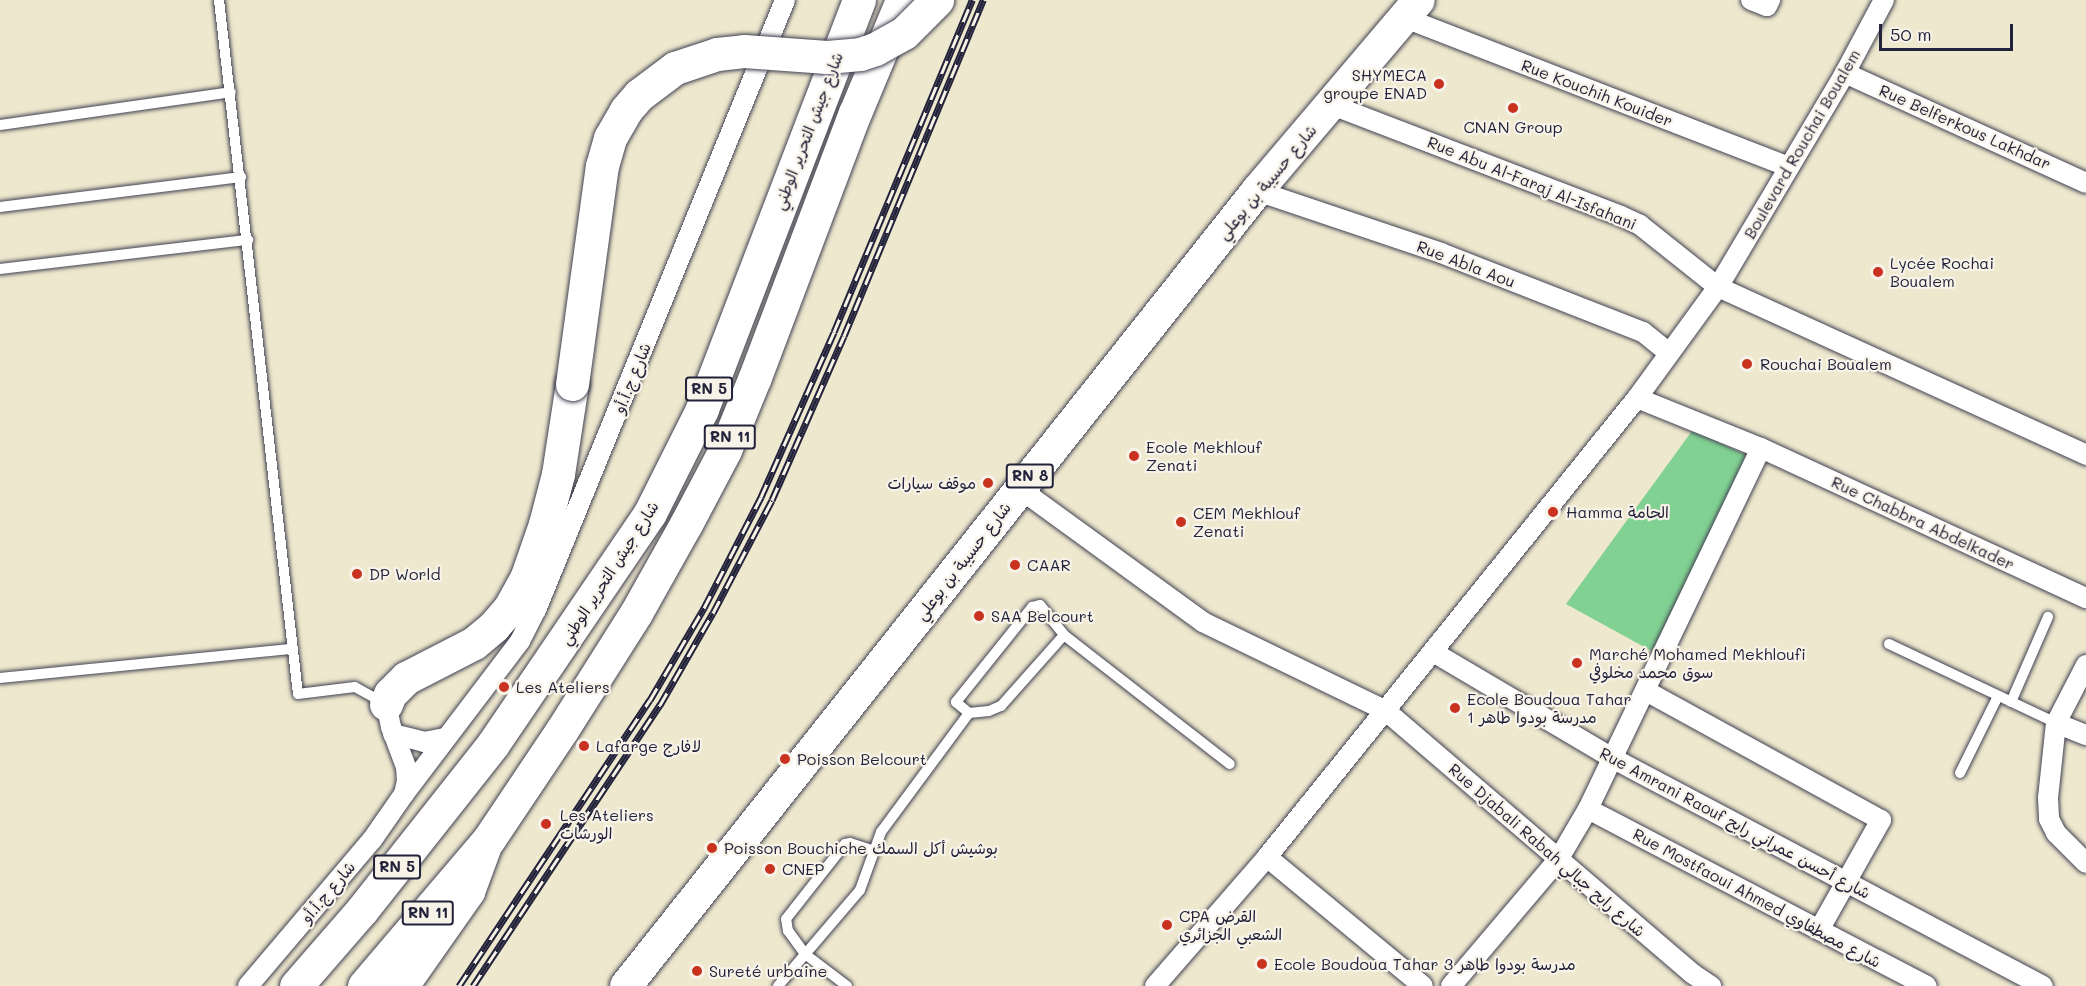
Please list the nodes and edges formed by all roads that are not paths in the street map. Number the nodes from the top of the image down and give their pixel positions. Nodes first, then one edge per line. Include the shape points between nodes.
1 (219, 0) edge
2 (785, 0) edge
3 (859, 0) edge
4 (902, 0) edge
5 (937, 0) edge
6 (1751, 0) edge
7 (1770, 0) edge
8 (1884, 0) edge
9 (1412, 9) edge
10 (1845, 73) junction
11 (231, 92) junction
12 (1332, 105) junction
13 (0, 125) edge
14 (1789, 167) junction
15 (2084, 174) edge
16 (241, 177) junction
17 (1257, 191) junction
18 (0, 207) edge
19 (248, 240) junction
20 (0, 269) edge
21 (1718, 287) junction
22 (1668, 352) junction
23 (1637, 398) junction
24 (1761, 448) junction
25 (2086, 455) edge
26 (1020, 489) junction
27 (2086, 598) edge
28 (2048, 617) dead end
29 (1064, 634) junction
30 (1889, 644) dead end
31 (293, 649) junction
32 (1432, 652) junction
33 (2086, 665) edge
34 (0, 678) edge
35 (1646, 691) junction
36 (1998, 696) junction
37 (2011, 702) junction
38 (1386, 711) junction
39 (969, 713) junction
40 (390, 719) junction
41 (2056, 723) junction
42 (2086, 735) edge
43 (445, 738) junction
44 (1614, 759) junction
45 (1230, 764) dead end
46 (1960, 773) dead end
47 (404, 794) junction
48 (1588, 809) junction
49 (489, 839) junction
50 (874, 851) junction
51 (1267, 857) junction
52 (1558, 860) junction
53 (2086, 863) edge
54 (1845, 882) junction
55 (1819, 930) junction
56 (805, 954) junction
57 (638, 977) edge
58 (1162, 983) edge
59 (248, 986) edge
60 (296, 986) edge
61 (364, 986) edge
62 (403, 986) edge
63 (778, 986) edge
64 (847, 986) edge
65 (1423, 986) edge
66 (1451, 986) edge
67 (1710, 986) edge
68 (1926, 986) edge
69 (2043, 986) edge

1 - 11 lane
2 - 43 street, شارع ج.أ.أو via 536,610 519,641
3 - 60 highway, شارع جيش التحرير الوطني / RN 5 via 702,409 650,513 493,744 362,910
4 - 49 highway, RN 11 via 725,450 636,613
5 - 40 highway, bridge via 904,33 875,49 826,57 744,51 717,54 675,68 626,110 610,138 603,166 558,474 527,576 495,626 474,643 406,678 390,694
6 - 7 street via 1767,6
8 - 10 street, Boulevard Rouchai Boualem
9 - 12 main road, شارع حسيبة بن بوعلي / RN 8
9 - 14 street, Rue Kouchih Kouider
10 - 14 street, Boulevard Rouchai Boualem
10 - 15 street, Rue Belferkous Lakhdar
11 - 13 lane
11 - 16 lane
12 - 17 main road, شارع حسيبة بن بوعلي / RN 8
12 - 21 street, Rue Abu Al-Faraj Al-Isfahani via 1621,216 1640,225
14 - 21 street, Boulevard Rouchai Boualem
16 - 18 lane
16 - 19 lane
17 - 22 street, Rue Abla Aou via 1441,253 1643,332
17 - 26 main road, شارع حسيبة بن بوعلي / RN 8
19 - 20 lane
19 - 31 lane
21 - 22 street, Boulevard Rouchai Boualem
21 - 25 street, Rue Abu Al-Faraj Al-Isfahani
22 - 23 street, Boulevard Rouchai Boualem
23 - 24 street, Rue Chabbra Abdelkader
23 - 32 street, Boulevard Rouchai Boualem
24 - 27 street, Rue Chabbra Abdelkader
24 - 35 street
26 - 38 street, Rue Djabali Rabah شارع رابح جبالي via 1203,622
26 - 57 main road, شارع حسيبة بن بوعلي / RN 8
28 - 37 lane
29 - 39 lane via 1001,706
29 - 39 lane via 1040,605 1032,607 956,702
29 - 45 lane
30 - 36 lane
31 - 34 lane
31 - 40 lane via 298,694 355,687
32 - 38 street, Boulevard Rouchai Boualem
32 - 44 street, Rue Amrani Raouf شارع أحسن عمراني رابح
33 - 41 street
35 - 44 street
35 - 54 street via 1881,820
36 - 37 lane
36 - 46 lane
37 - 41 lane
38 - 51 street, Boulevard Rouchai Boualem
38 - 52 street, Rue Djabali Rabah شارع رابح جبالي
39 - 50 lane via 881,832
40 - 43 street via 424,742
40 - 47 street via 406,767
41 - 42 street
41 - 53 street via 2049,819 2056,833
43 - 47 street, شارع ج.أ.أو
44 - 48 street
44 - 54 street, Rue Amrani Raouf شارع أحسن عمراني رابح
47 - 59 street, شارع ج.أ.أو via 372,840
48 - 52 street
48 - 55 street, Rue Mostfaoui Ahmed شارع مصطفاوي
49 - 61 highway, RN 11
49 - 62 main road, RN 11 via 469,892
50 - 56 lane via 860,890
50 - 56 lane via 845,844 786,919 788,931
51 - 58 street, Boulevard Rouchai Boualem
51 - 65 street
52 - 66 street
52 - 67 street, Rue Djabali Rabah شارع رابح جبالي
54 - 55 street
54 - 69 street, Rue Amrani Raouf شارع أحسن عمراني رابح
55 - 68 street, Rue Mostfaoui Ahmed شارع مصطفاوي
56 - 63 lane
56 - 64 lane

